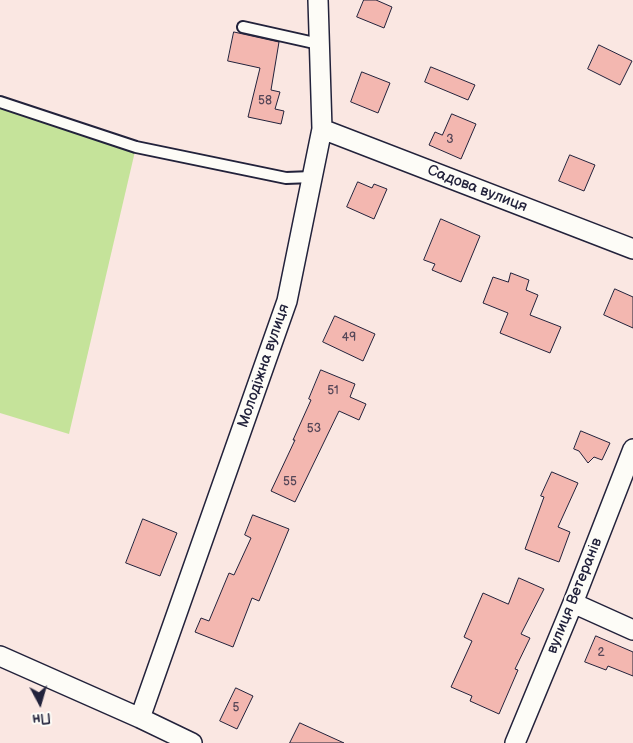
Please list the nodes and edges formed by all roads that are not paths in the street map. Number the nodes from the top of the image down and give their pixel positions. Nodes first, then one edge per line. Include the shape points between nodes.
1 (318, 0) edge
2 (243, 27) dead end
3 (319, 44) junction
4 (0, 102) edge
5 (322, 129) junction
6 (312, 177) junction
7 (633, 249) edge
8 (633, 449) edge
9 (573, 603) junction
10 (633, 630) edge
11 (0, 656) edge
12 (140, 718) junction
13 (192, 743) edge
14 (515, 743) edge

1 - 3 street, Молодіжна вулиця
2 - 3 lane
3 - 5 street, Молодіжна вулиця
4 - 6 lane via 136,147 286,178
5 - 6 street, Молодіжна вулиця
5 - 7 street, Садова вулиця
6 - 12 street, Молодіжна вулиця via 287,301
8 - 9 street, вулиця Ветеранів
9 - 10 street
9 - 14 street, вулиця Ветеранів
11 - 12 street
12 - 13 street

